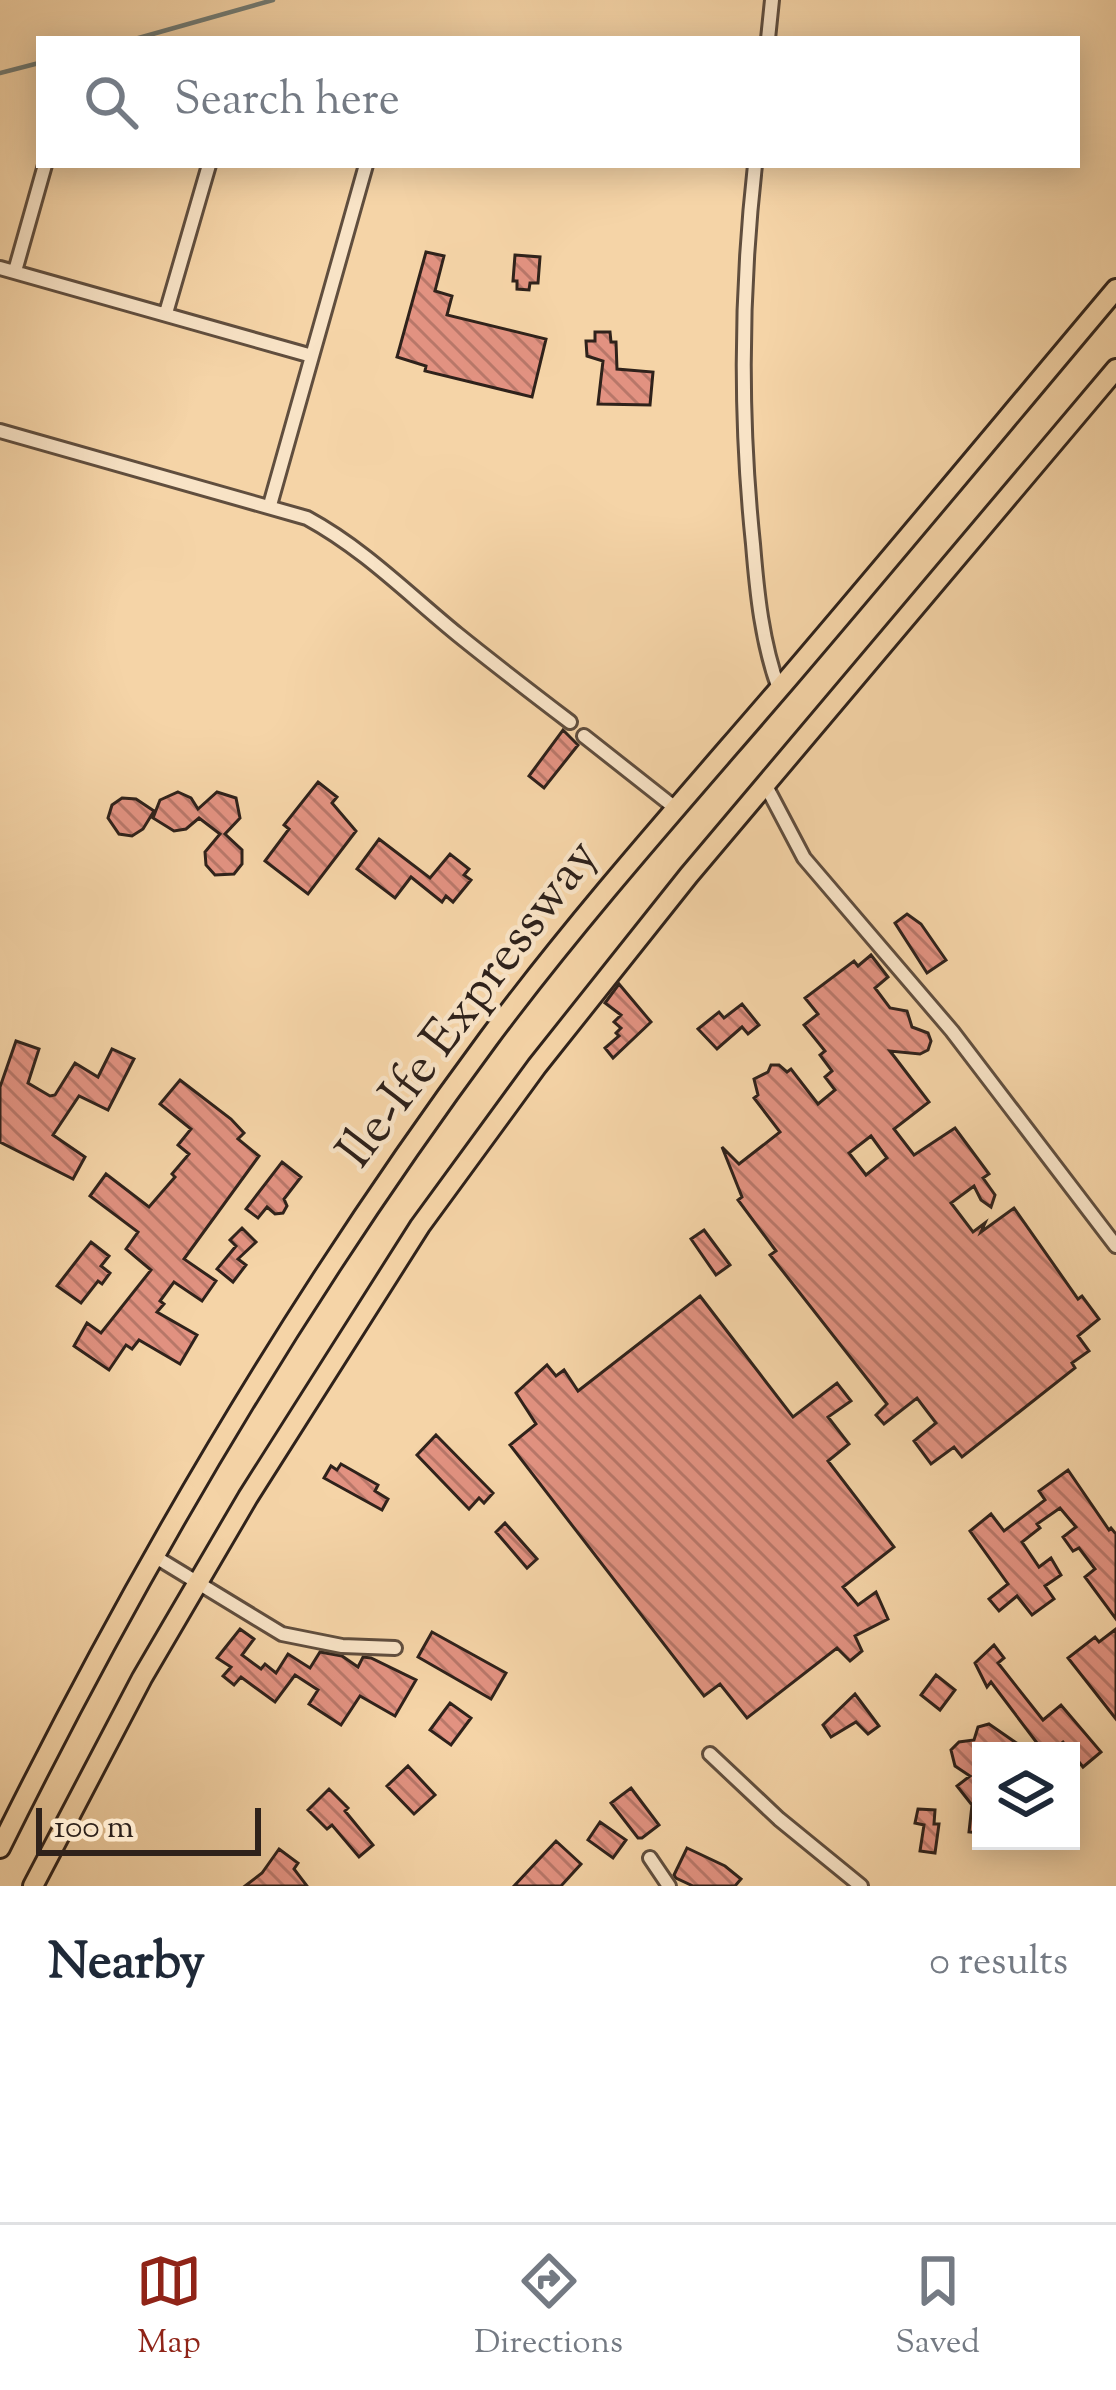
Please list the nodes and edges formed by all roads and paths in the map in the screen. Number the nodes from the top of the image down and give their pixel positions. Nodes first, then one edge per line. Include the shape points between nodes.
1 (772, 0) edge
2 (768, 36) edge
3 (45, 168) edge
4 (208, 168) edge
5 (365, 168) edge
6 (754, 168) edge
7 (0, 268) edge
8 (15, 272) junction
9 (1116, 289) edge
10 (166, 313) junction
11 (312, 356) junction
12 (1116, 369) edge
13 (0, 431) edge
14 (270, 506) junction
15 (779, 689) junction
16 (570, 722) dead end
17 (584, 736) dead end
18 (764, 782) junction
19 (674, 807) junction
20 (1116, 1246) edge
21 (154, 1556) junction
22 (199, 1585) junction
23 (395, 1648) dead end
24 (710, 1754) dead end
25 (0, 1849) edge
26 (650, 1858) dead end
27 (33, 1886) edge
28 (670, 1886) edge
29 (861, 1886) edge

1 - 2 street
3 - 8 street
4 - 10 street
5 - 11 street
6 - 15 street via 745,256 746,481 765,645
7 - 8 street
8 - 10 street
9 - 15 highway, Ile-Ife Expressway
10 - 11 street
11 - 14 street
12 - 18 highway, Ile-Ife Expressway
13 - 14 street
14 - 16 street via 335,534
15 - 19 highway, Ile-Ife Expressway
17 - 19 street
18 - 20 street via 804,858 952,1031
18 - 22 highway, Ile-Ife Expressway via 420,1226
19 - 21 highway, Ile-Ife Expressway via 438,1109 264,1370
21 - 22 street
21 - 25 highway, Ile-Ife Expressway
22 - 23 street via 282,1634
22 - 27 highway, Ile-Ife Expressway
24 - 29 street
26 - 28 street

